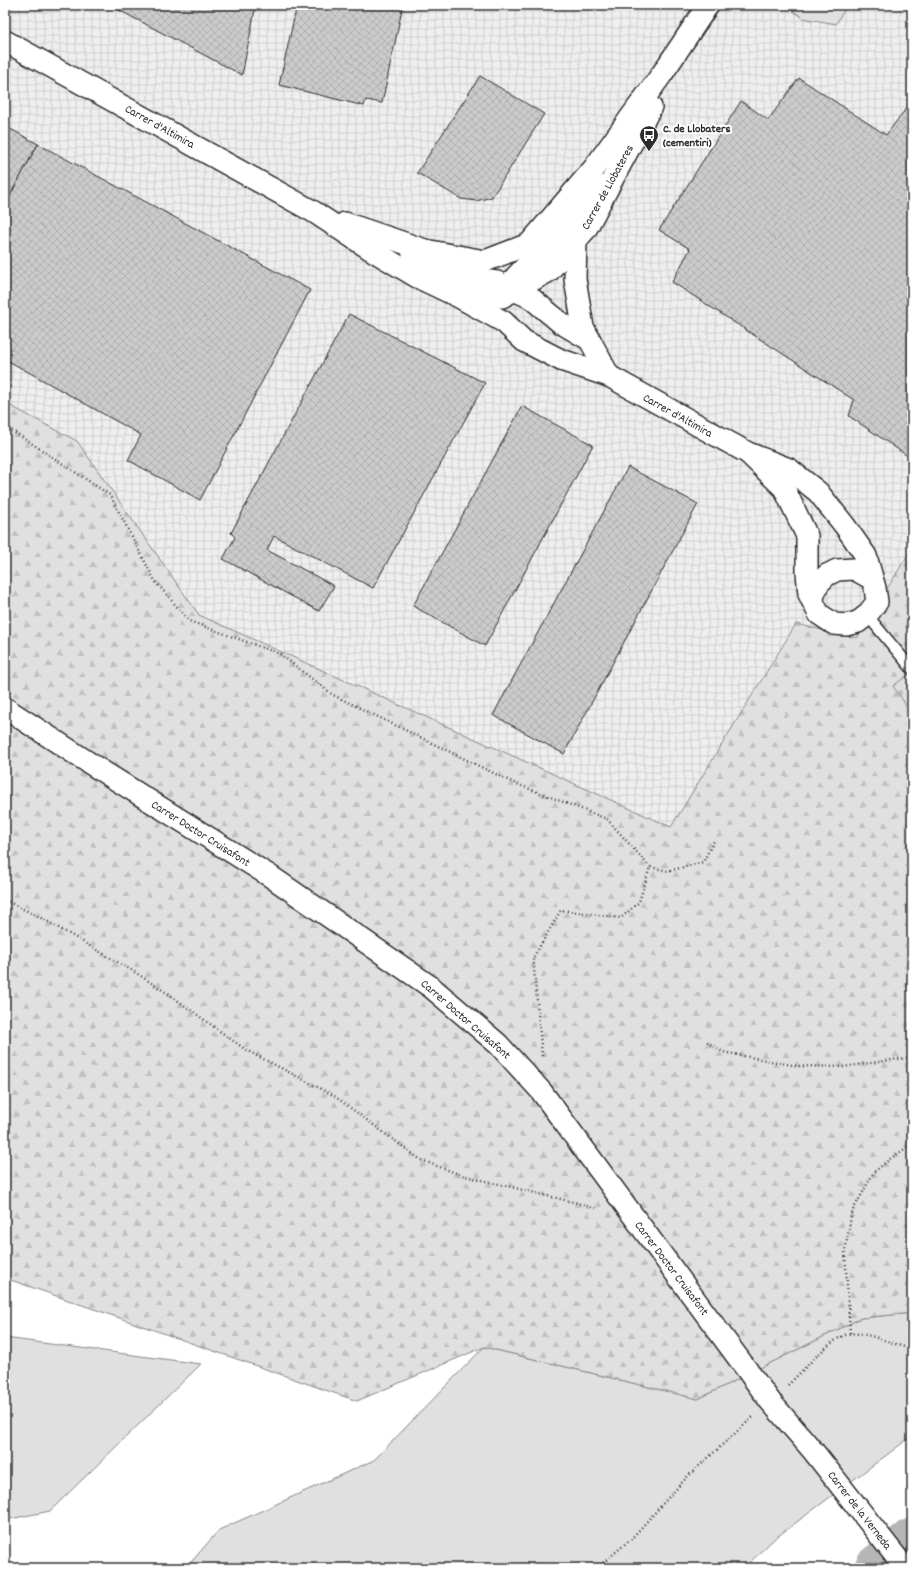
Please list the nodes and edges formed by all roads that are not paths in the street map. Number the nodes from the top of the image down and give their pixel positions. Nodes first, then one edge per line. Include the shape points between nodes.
1 (708, 5) edge
2 (5, 41) edge
3 (662, 74) junction
4 (314, 212) junction
5 (576, 240) junction
6 (398, 242) junction
7 (529, 253) junction
8 (549, 271) joint
9 (508, 292) junction
10 (459, 297) junction
11 (504, 322) junction
12 (590, 340) junction
13 (609, 376) junction
14 (748, 453) junction
15 (872, 579) junction
16 (812, 600) junction
17 (867, 615) junction
18 (912, 669) edge
19 (5, 708) edge
20 (814, 1452) joint
21 (905, 1568) edge

1 - 3 street, Carrer de Llobateres
2 - 4 street, Carrer d'Altimira
3 - 5 street, Carrer de Llobateres via 652,105 586,229
3 - 7 street, Carrer de Llobateres
4 - 6 street, Carrer d'Altimira
4 - 10 street, Carrer d'Altimira via 417,277
5 - 8 street, Carrer de Llobateres
5 - 12 street via 575,279 583,327
6 - 7 street, Carrer d'Altimira via 425,250 485,261
6 - 9 street, Carrer d'Altimira via 434,266 458,277 497,282
7 - 9 street via 511,282
8 - 9 street, Carrer d'Altimira
9 - 10 street, Carrer d'Altimira
9 - 11 street
9 - 12 street, Carrer d'Altimira via 531,298 561,323
10 - 11 street, Carrer d'Altimira
11 - 13 street, Carrer d'Altimira via 524,341 560,360
12 - 13 street
13 - 14 street, Carrer d'Altimira
14 - 15 street, Carrer d'Altimira via 790,469 818,492 866,556
14 - 16 street, Carrer d'Altimira via 784,488 807,536 807,572
15 - 16 street via 854,569 837,570 818,584
15 - 17 street, Carrer d'Altimira via 877,602
16 - 17 street, Carrer d'Altimira via 820,614 834,624 858,622
17 - 18 lane
19 - 20 street, Carrer Doctor Cruisafont via 270,876 432,987 498,1044 541,1091 770,1401
20 - 21 street, Carrer de la Verneda

